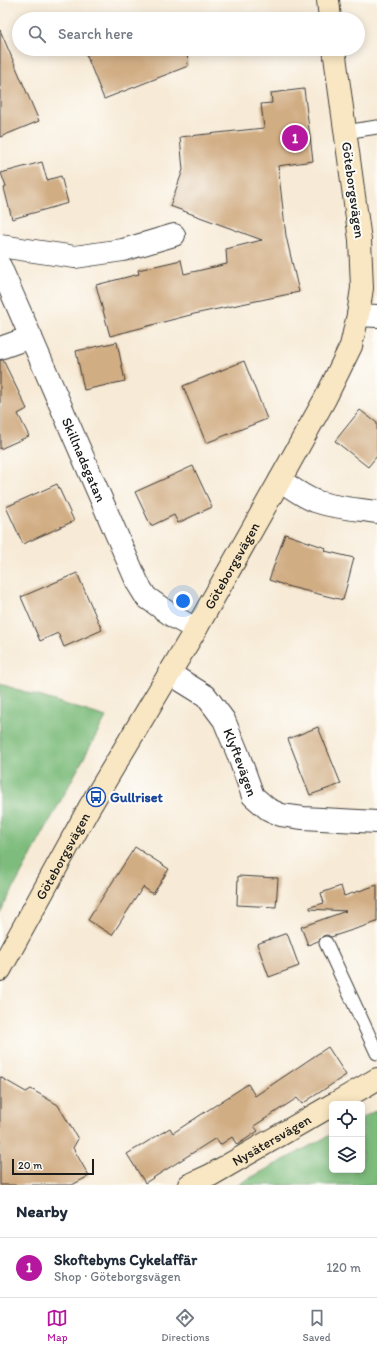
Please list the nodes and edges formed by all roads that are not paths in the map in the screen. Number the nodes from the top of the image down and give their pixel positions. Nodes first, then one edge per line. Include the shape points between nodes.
1 (328, 0) edge
2 (329, 12) edge
3 (335, 56) edge
4 (377, 127) edge
5 (345, 132) junction
6 (174, 235) dead end
7 (0, 246) edge
8 (0, 266) edge
9 (368, 315) edge
10 (31, 337) junction
11 (0, 348) edge
12 (280, 480) junction
13 (377, 512) edge
14 (196, 629) junction
15 (169, 673) junction
16 (377, 822) edge
17 (326, 943) dead end
18 (0, 970) edge
19 (377, 1052) edge
20 (377, 1079) edge
21 (338, 1101) edge
22 (329, 1106) edge
23 (189, 1185) edge

1 - 2 street
3 - 5 street, Göteborgsvägen
4 - 5 lane, Göteborgsvägen
5 - 9 street, Göteborgsvägen via 360,240 362,288
6 - 7 street via 123,250 75,257
8 - 10 street, Skillnadsgatan
9 - 12 street, Göteborgsvägen
10 - 11 street
10 - 14 street, Skillnadsgatan via 138,584 146,597
12 - 13 street via 316,501 349,509
12 - 14 street, Göteborgsvägen
14 - 15 street, Göteborgsvägen
15 - 16 street, Klyftevägen via 206,696 224,720 253,796 268,809 281,815 303,818
15 - 18 street, Göteborgsvägen via 89,808
17 - 19 lane
20 - 21 street, Nysätersvägen
22 - 23 street, Nysätersvägen via 211,1175

